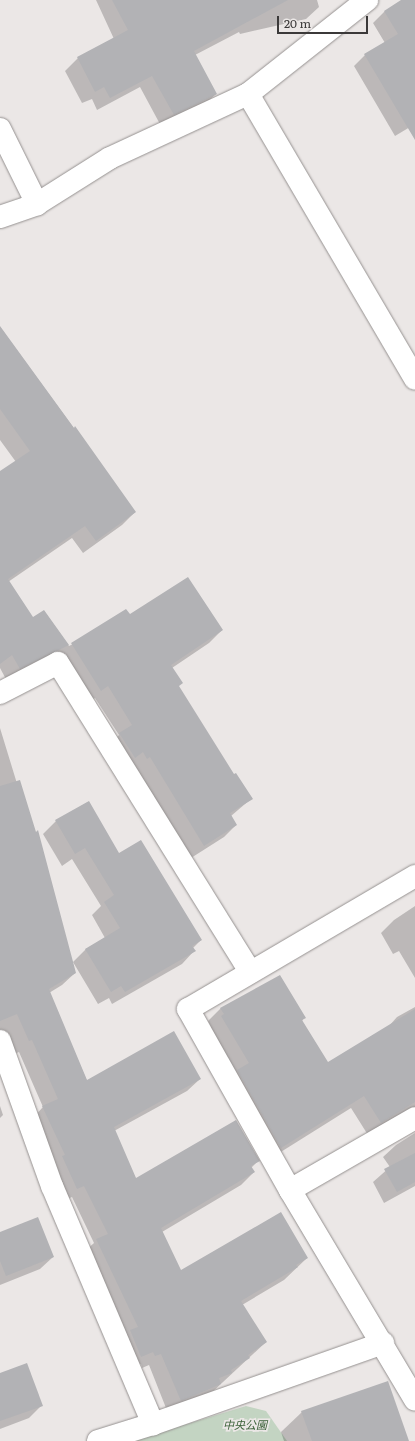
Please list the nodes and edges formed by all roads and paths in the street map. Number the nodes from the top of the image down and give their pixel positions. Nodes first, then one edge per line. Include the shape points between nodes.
1 (366, 0) edge
2 (248, 94) junction
3 (0, 130) edge
4 (37, 204) junction
5 (0, 217) edge
6 (415, 379) edge
7 (0, 693) edge
8 (415, 876) edge
9 (250, 972) junction
10 (0, 1041) edge
11 (415, 1118) edge
12 (290, 1190) junction
13 (383, 1343) junction
14 (415, 1400) edge
15 (152, 1424) junction
16 (98, 1441) edge

1 - 2 street
2 - 4 street via 110,158
2 - 6 street
3 - 4 street
4 - 5 street
7 - 9 street via 58,663
8 - 9 street
9 - 12 street via 188,1009
10 - 15 street via 52,1186
11 - 12 street
12 - 13 street
13 - 14 street
13 - 15 street
15 - 16 street

